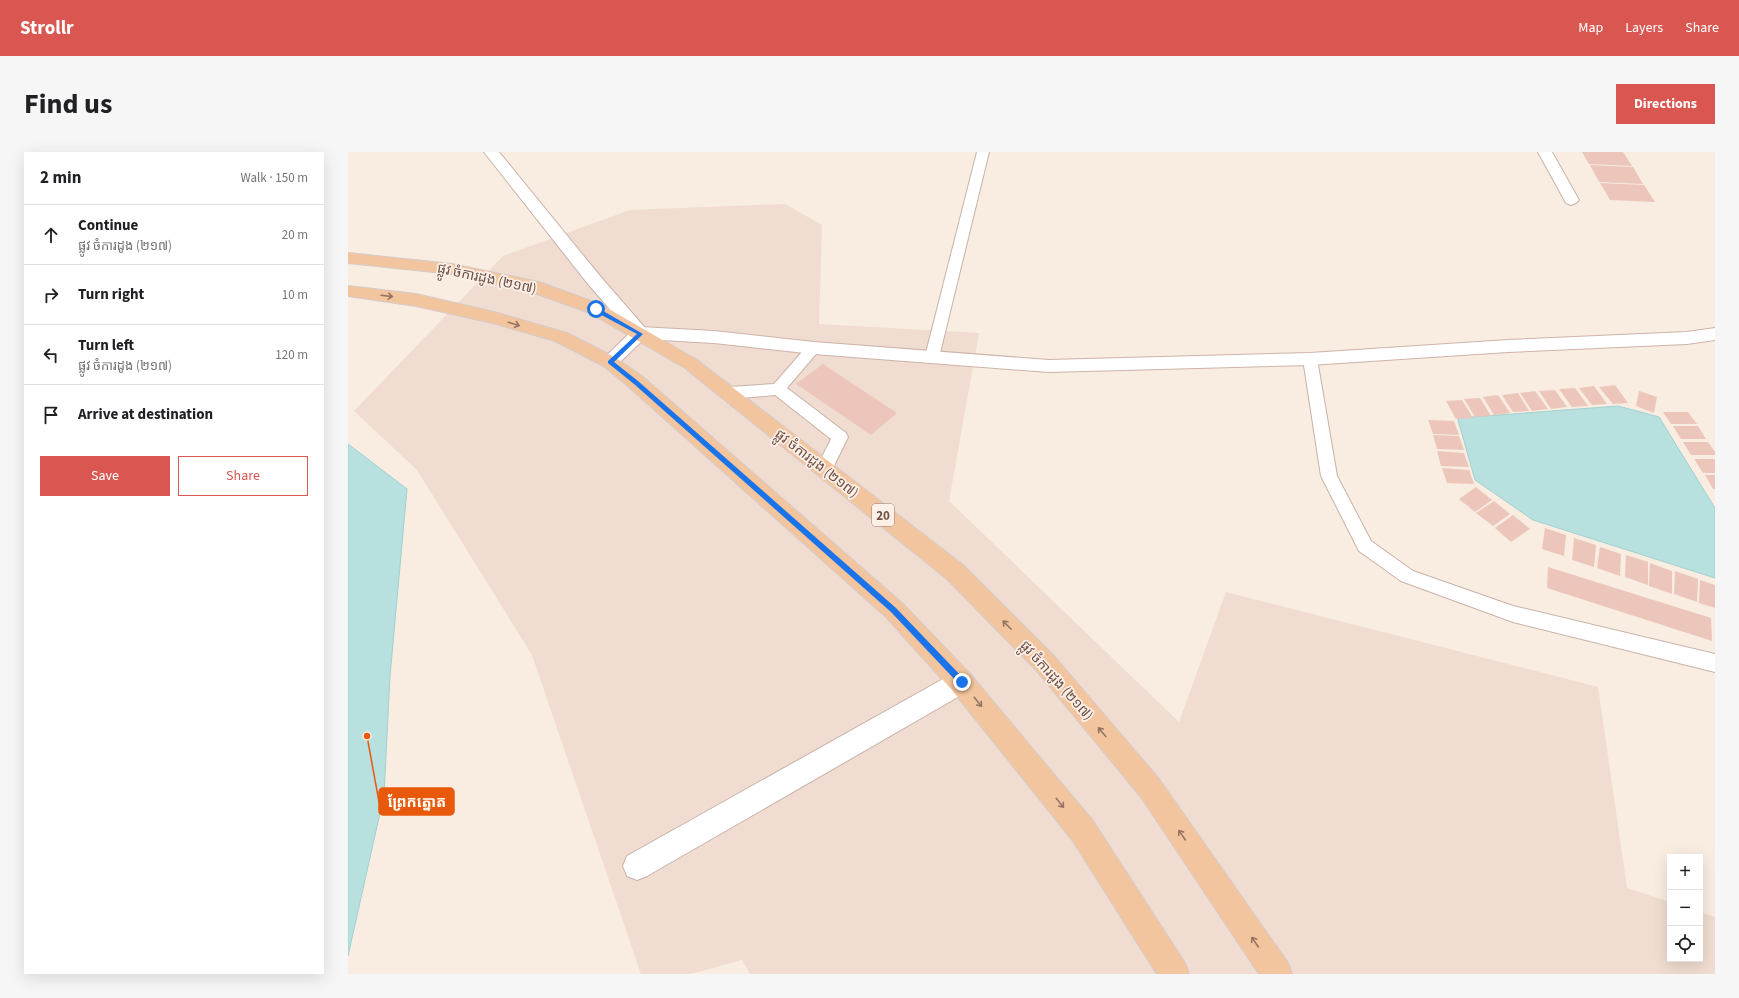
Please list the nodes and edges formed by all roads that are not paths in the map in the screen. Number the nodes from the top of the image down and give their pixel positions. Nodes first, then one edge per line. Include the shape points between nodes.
1 (491, 152) edge
2 (982, 152) edge
3 (1545, 152) edge
4 (1570, 200) dead end
5 (348, 258) edge
6 (348, 291) edge
7 (640, 334) junction
8 (1715, 334) edge
9 (814, 348) junction
10 (932, 357) junction
11 (1310, 358) junction
12 (610, 362) junction
13 (778, 389) junction
14 (728, 393) junction
15 (824, 469) junction
16 (1715, 663) edge
17 (962, 682) junction
18 (637, 866) dead end
19 (1174, 974) edge
20 (1277, 974) edge

1 - 7 street
2 - 10 lane
3 - 4 street
5 - 7 main road, ផ្លូវ ចំការដូង (២១៧) / 20 via 452,268 533,286 596,309
6 -> 12 main road via 416,300 494,318 560,337
7 - 9 street via 714,337
7 - 12 street
7 - 14 main road, ផ្លូវ ចំការដូង (២១៧) / 20 via 691,364
8 - 11 street via 1687,338
9 - 10 street
9 - 13 lane
10 - 11 street via 1049,366
11 - 16 lane via 1329,476 1365,546 1407,576 1513,614
12 - 17 main road via 636,382 894,610
13 - 14 lane
13 - 15 lane via 840,437
14 - 15 main road, ផ្លូវ ចំការដូង (២១៧) / 20
20 -> 15 main road, ផ្លូវ ចំការដូង (២១៧) / 20 via 1150,788 1045,663 955,572
17 - 18 street
17 -> 19 main road via 1083,831

